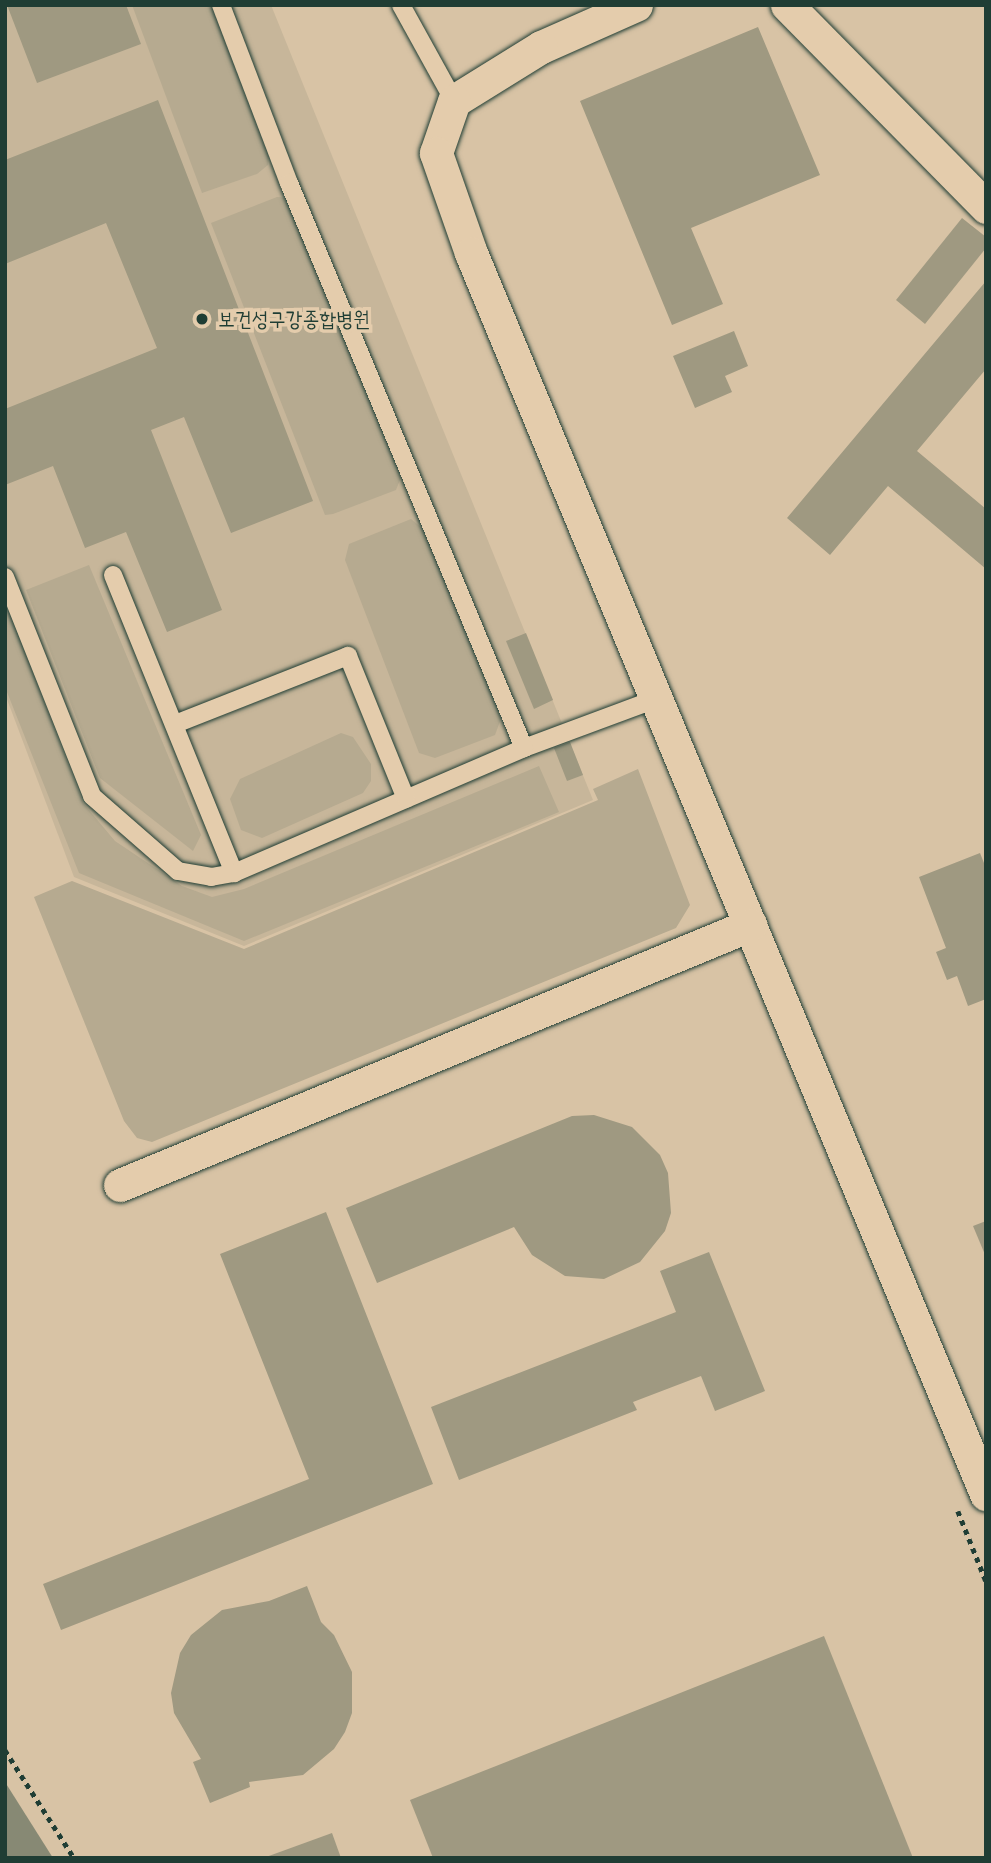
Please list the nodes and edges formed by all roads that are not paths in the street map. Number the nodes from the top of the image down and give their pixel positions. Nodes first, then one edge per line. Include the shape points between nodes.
1 (221, 5) edge
2 (401, 5) edge
3 (636, 5) edge
4 (787, 5) edge
5 (454, 101) junction
6 (986, 207) edge
7 (113, 575) dead end
8 (5, 577) edge
9 (656, 699) junction
10 (175, 724) junction
11 (524, 748) junction
12 (406, 799) junction
13 (234, 873) junction
14 (750, 925) junction
15 (120, 1185) dead end
16 (986, 1494) edge

1 - 11 lane via 289,183
2 - 5 lane
3 - 5 street via 541,47
4 - 6 street
5 - 9 street via 436,153 440,165 471,253
7 - 10 lane
8 - 13 lane via 92,796 178,872 211,877
9 - 11 lane
9 - 14 street
10 - 12 lane via 348,656
10 - 13 lane
11 - 12 lane
12 - 13 lane
14 - 15 street
14 - 16 street

